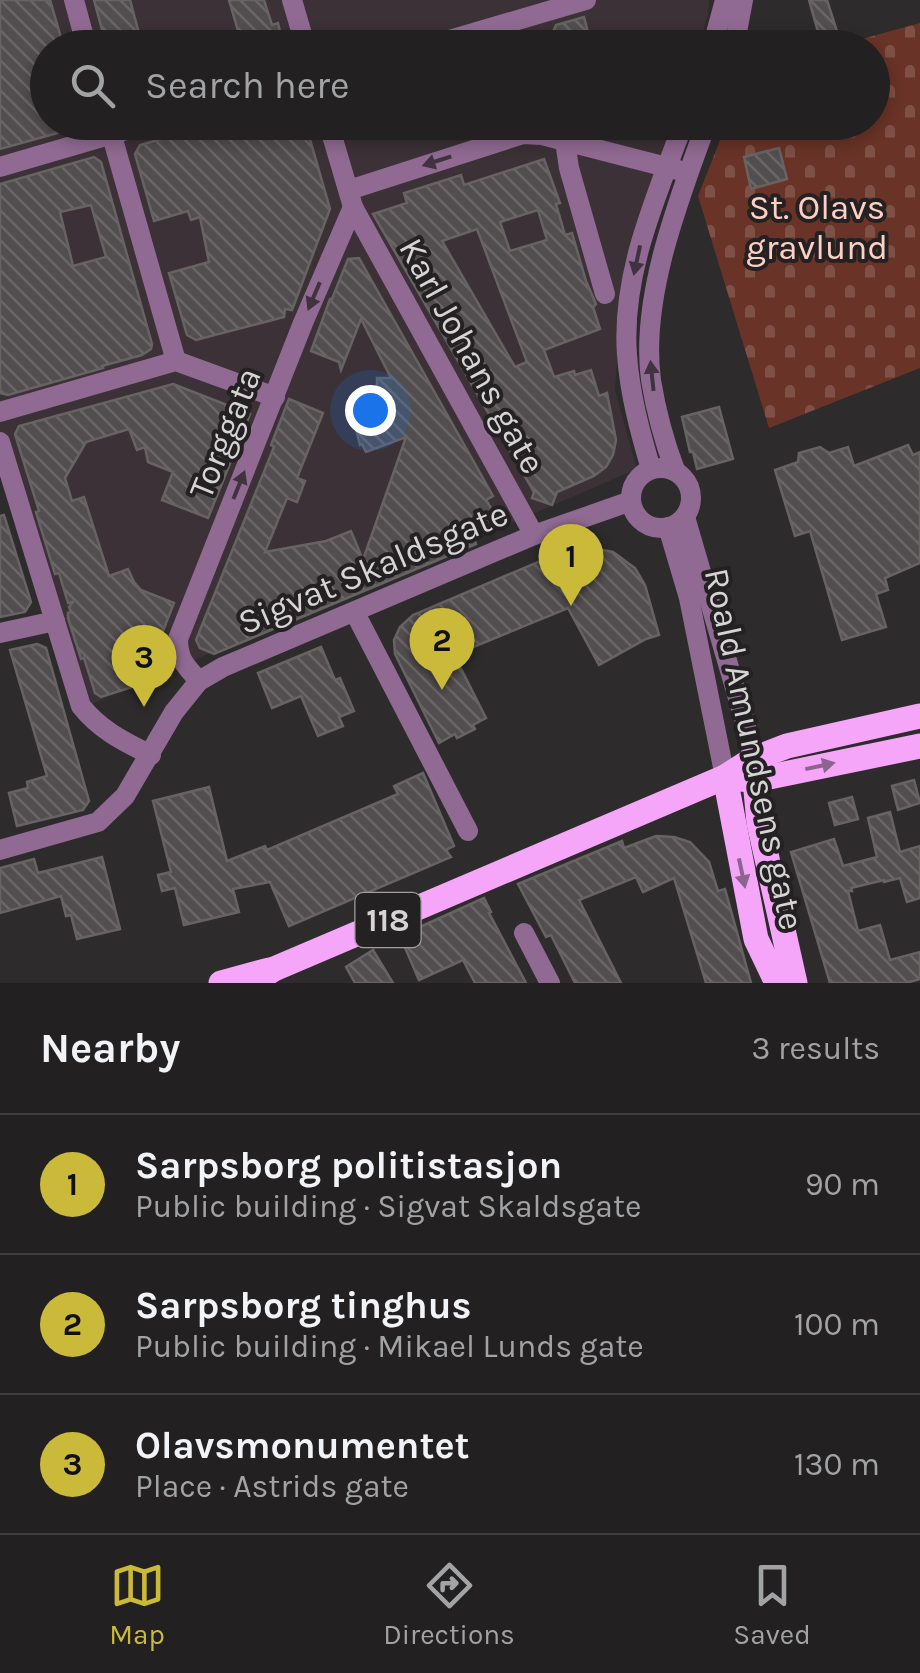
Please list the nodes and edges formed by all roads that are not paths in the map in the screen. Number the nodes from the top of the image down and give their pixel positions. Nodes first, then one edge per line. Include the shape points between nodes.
1 (74, 0) edge
2 (292, 0) edge
3 (586, 0) edge
4 (724, 0) edge
5 (743, 0) edge
6 (82, 30) edge
7 (301, 30) edge
8 (484, 30) edge
9 (716, 30) edge
10 (737, 30) edge
11 (75, 140) edge
12 (112, 140) edge
13 (333, 140) edge
14 (506, 140) edge
15 (561, 140) edge
16 (677, 140) edge
17 (701, 140) edge
18 (565, 141) junction
19 (0, 167) edge
20 (667, 168) junction
21 (689, 173) junction
22 (351, 198) junction
23 (605, 294) dead end
24 (176, 362) junction
25 (275, 397) junction
26 (0, 412) edge
27 (0, 442) edge
28 (651, 469) junction
29 (675, 470) junction
30 (631, 501) junction
31 (677, 522) junction
32 (534, 535) junction
33 (355, 612) junction
34 (55, 621) junction
35 (0, 633) edge
36 (199, 680) junction
37 (920, 716) edge
38 (920, 746) edge
39 (151, 754) junction
40 (754, 770) junction
41 (724, 777) junction
42 (468, 831) dead end
43 (0, 850) edge
44 (524, 933) dead end
45 (274, 969) junction
46 (220, 983) edge
47 (252, 983) edge
48 (550, 983) edge
49 (777, 983) edge
50 (795, 983) edge

1 - 6 street
2 - 7 street
3 - 8 street
4 - 9 street
5 - 10 street
11 - 19 street
12 - 24 street
13 - 22 street, Karl Johans gate
14 -> 22 street
18 -> 15 street
16 - 20 street
17 - 21 street
18 - 20 street
18 - 23 street
20 - 21 street
20 -> 28 street via 638,251 626,352
29 -> 21 street via 662,432 650,345 662,263
22 -> 25 street, Torggata
22 - 32 street, Karl Johans gate
24 - 25 street
24 - 26 street
36 -> 25 street, Torggata via 184,664 178,639
27 - 34 street
28 - 29 street
28 - 30 street via 638,479
29 - 31 street via 690,488 691,504
30 - 31 street via 644,523
30 - 32 street, Sigvat Skaldsgate
31 - 40 street, Roald Amundsens gate via 746,722
31 - 41 street, Roald Amundsens gate
32 - 33 street, Sigvat Skaldsgate
33 - 36 street, Sigvat Skaldsgate
33 - 42 street
34 - 35 street
34 - 39 street via 81,706 111,735
36 - 39 street
37 - 40 main road, 118 via 787,746
40 -> 38 main road, 118
39 - 43 street via 98,822
40 - 41 main road, 118
40 - 50 main road, Roald Amundsens gate via 758,824
41 - 45 main road, 118
41 -> 49 main road, Roald Amundsens gate via 756,939
44 - 48 street
45 - 46 main road, 118
45 - 47 main road, 118

